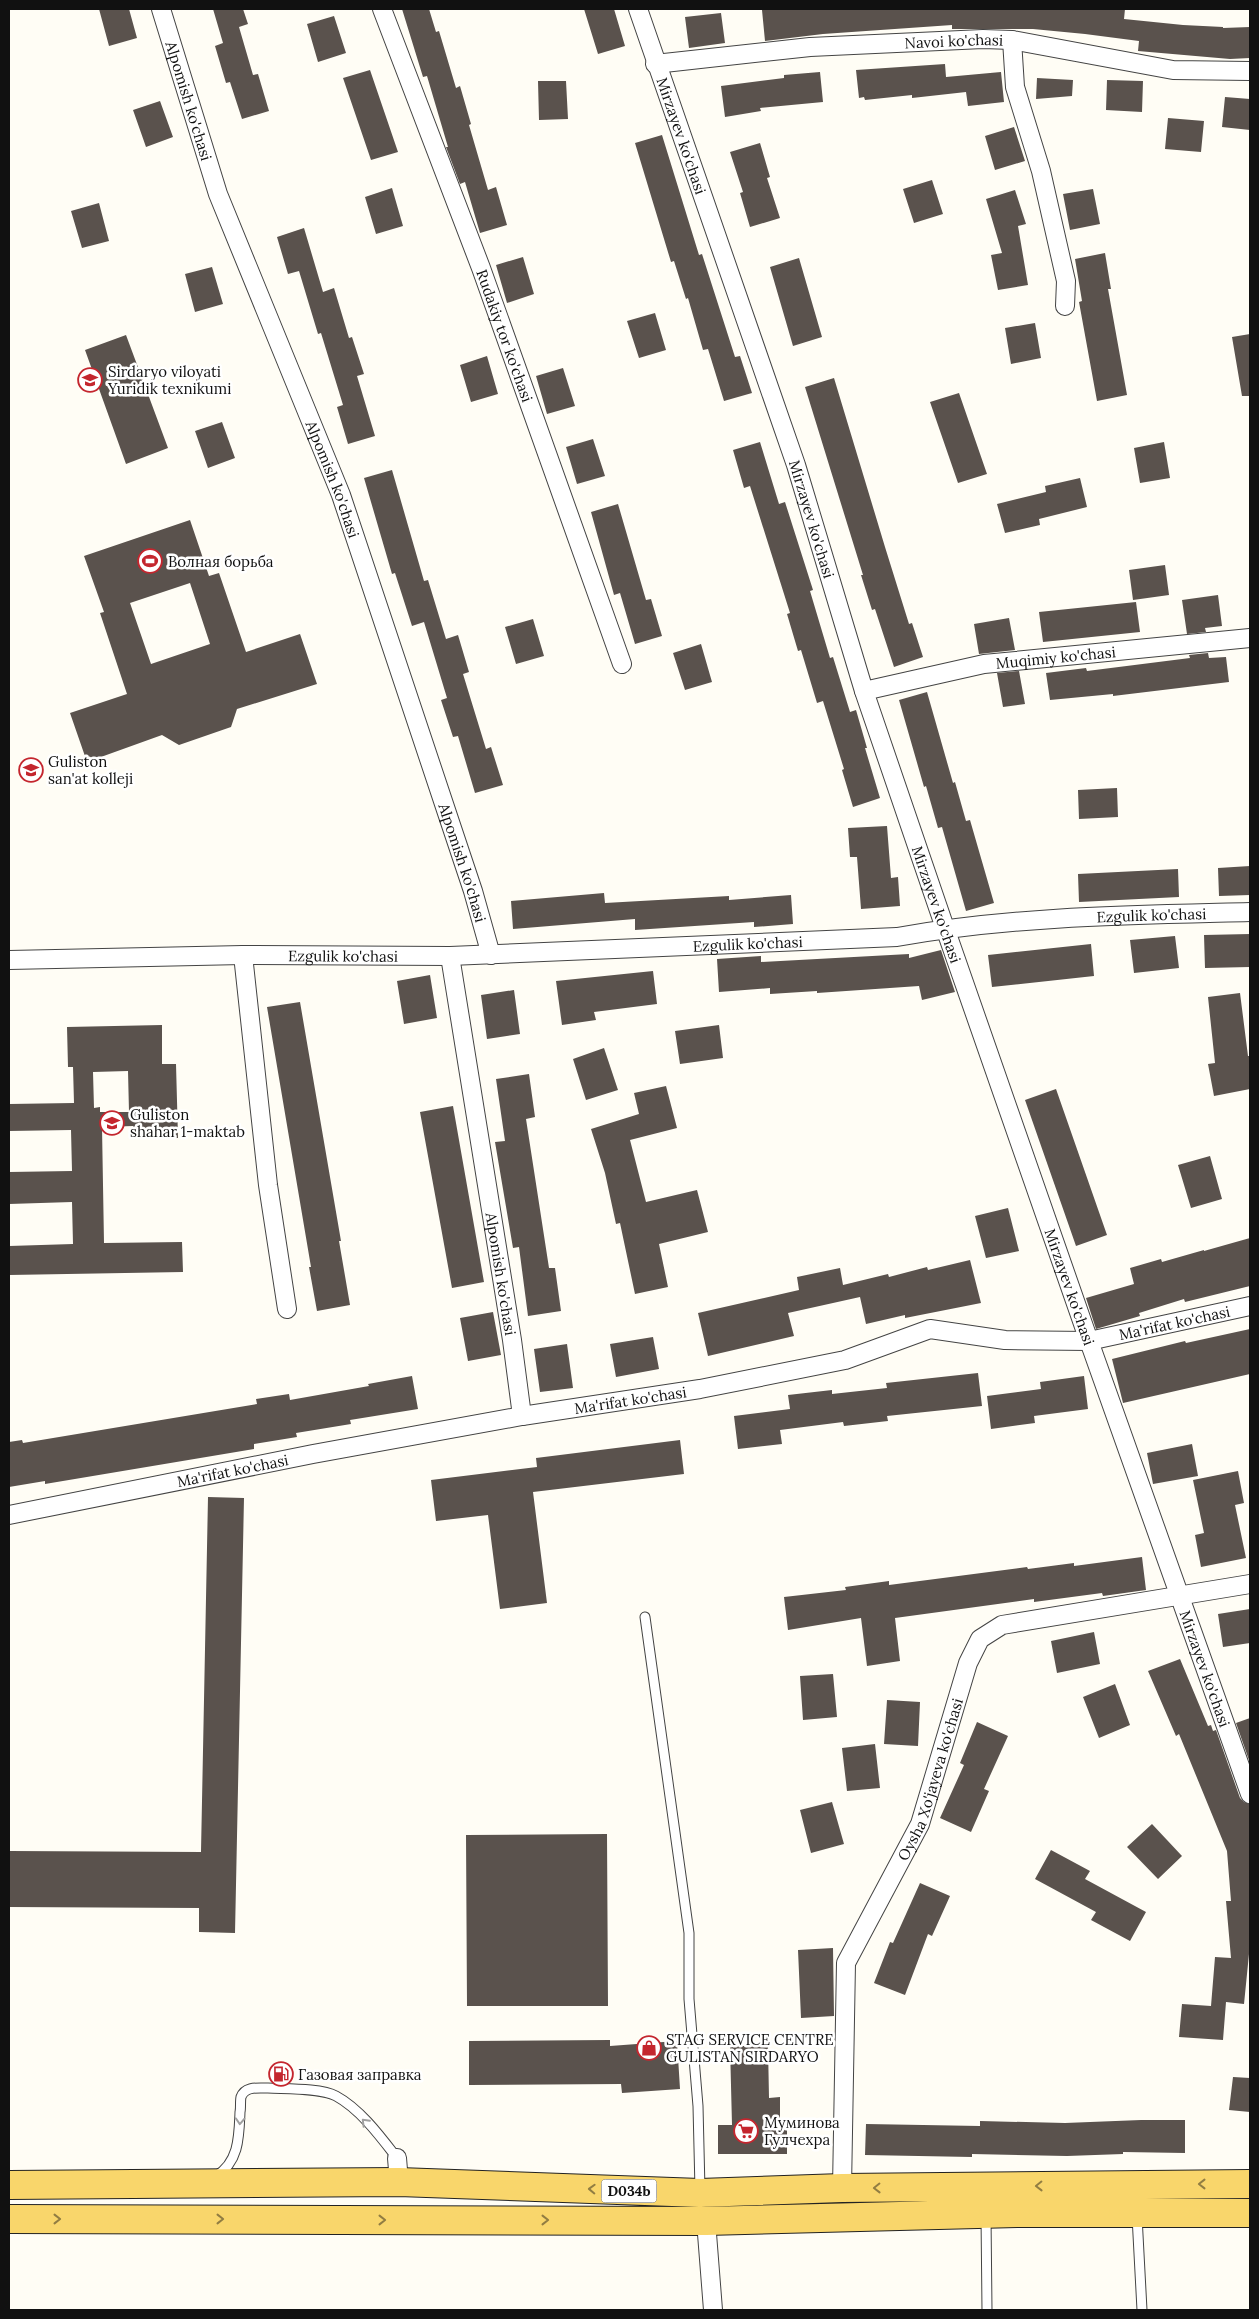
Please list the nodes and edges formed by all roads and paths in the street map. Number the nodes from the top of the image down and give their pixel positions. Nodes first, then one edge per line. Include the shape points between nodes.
1 (161, 9) edge
2 (382, 9) edge
3 (638, 9) edge
4 (1012, 40) junction
5 (655, 64) junction
6 (1250, 71) edge
7 (1065, 306) dead end
8 (1250, 638) edge
9 (622, 664) dead end
10 (864, 690) junction
11 (1250, 912) edge
12 (945, 928) junction
13 (491, 954) junction
14 (243, 955) junction
15 (450, 956) junction
16 (9, 960) edge
17 (1250, 1306) edge
18 (287, 1309) dead end
19 (1089, 1340) junction
20 (522, 1416) junction
21 (9, 1516) edge
22 (1250, 1584) edge
23 (1179, 1597) junction
24 (645, 1617) dead end
25 (1250, 1794) edge
26 (398, 2170) junction
27 (1250, 2184) edge
28 (9, 2185) edge
29 (202, 2185) junction
30 (842, 2188) junction
31 (700, 2193) junction
32 (1250, 2213) edge
33 (986, 2214) junction
34 (1137, 2214) junction
35 (9, 2219) edge
36 (706, 2221) junction
37 (713, 2310) edge
38 (987, 2310) edge
39 (1142, 2310) edge

1 - 13 street, Alpomish ko'chasi via 218,194 341,495
2 - 9 street, Rudakiy tor ko'chasi via 481,268
3 - 5 street, Mirzayev ko'chasi
4 - 5 street, Navoi ko'chasi via 810,47
4 - 6 street, Navoi ko'chasi via 1173,70
4 - 7 street via 1015,87 1047,199 1066,282
5 - 10 street, Mirzayev ko'chasi via 796,465
8 - 10 street, Muqimiy ko'chasi via 984,664
10 - 12 street, Mirzayev ko'chasi
11 - 12 street, Ezgulik ko'chasi via 1064,917
12 - 13 street, Ezgulik ko'chasi via 897,937
12 - 19 street, Mirzayev ko'chasi
13 - 15 street, Ezgulik ko'chasi
14 - 15 street, Ezgulik ko'chasi
14 - 16 street, Ezgulik ko'chasi
14 - 18 street via 268,1185
15 - 20 street, Alpomish ko'chasi
17 - 19 street, Ma'rifat ko'chasi
19 - 20 street, Ma'rifat ko'chasi via 1005,1340 930,1329 845,1360 700,1389
19 - 23 street, Mirzayev ko'chasi
20 - 21 street, Ma'rifat ko'chasi via 313,1454
22 - 23 street, Oysha Xo'jayeva ko'chasi
23 - 25 street, Mirzayev ko'chasi
23 - 30 street, Oysha Xo'jayeva ko'chasi via 1002,1625 980,1639 968,1663 920,1824 846,1963
24 - 31 lane via 689,1933 689,1999 698,2106
26 - 29 main road, D034b
26 -> 29 lane via 350,2107 334,2095 296,2089 252,2088 241,2097 235,2155 220,2173
31 -> 26 main road, D034b
27 -> 30 main road, D034b
28 - 29 main road, D034b
30 - 31 main road, D034b
32 - 34 main road, D034b
33 - 34 main road, D034b
33 - 36 main road, D034b
33 - 38 lane
34 - 39 lane
35 -> 36 main road, D034b
36 - 37 street

